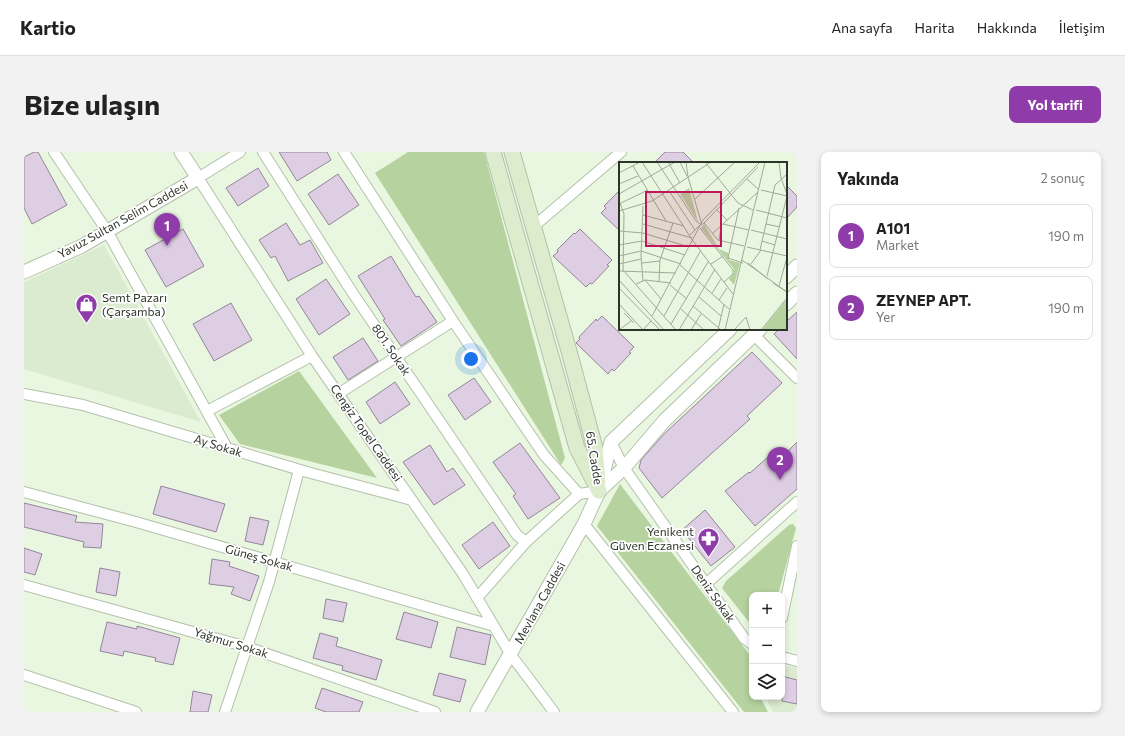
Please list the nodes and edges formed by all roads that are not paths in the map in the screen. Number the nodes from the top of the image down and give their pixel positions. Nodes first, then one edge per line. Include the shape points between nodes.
1 (54, 152) edge
2 (181, 152) edge
3 (240, 152) edge
4 (263, 152) edge
5 (344, 152) edge
6 (493, 152) edge
7 (512, 152) edge
8 (621, 152) edge
9 (198, 178) junction
10 (533, 227) junction
11 (107, 231) junction
12 (797, 266) edge
13 (24, 272) edge
14 (787, 275) edge
15 (797, 293) edge
16 (787, 303) edge
17 (453, 321) junction
18 (729, 330) edge
19 (757, 332) edge
20 (312, 356) junction
21 (396, 357) junction
22 (797, 378) edge
23 (24, 394) edge
24 (338, 394) junction
25 (207, 411) junction
26 (612, 442) junction
27 (227, 448) junction
28 (624, 468) junction
29 (299, 470) junction
30 (599, 491) junction
31 (24, 492) edge
32 (579, 494) junction
33 (412, 500) junction
34 (797, 502) edge
35 (584, 524) junction
36 (526, 542) junction
37 (797, 546) edge
38 (274, 563) junction
39 (706, 584) junction
40 (24, 585) edge
41 (477, 598) junction
42 (785, 604) edge
43 (494, 626) junction
44 (749, 642) edge
45 (247, 647) junction
46 (510, 656) junction
47 (785, 658) edge
48 (797, 661) edge
49 (24, 675) edge
50 (136, 712) edge
51 (225, 712) edge
52 (435, 712) edge
53 (477, 712) edge
54 (554, 712) edge
55 (733, 712) edge

1 - 11 street
2 - 9 street, Cengiz Topel Caddesi
3 - 9 street, Yavuz Sultan Selim Caddesi
4 - 21 street, 801. Sokak
5 - 17 street
6 - 30 main road, 65. Cadde via 577,448
7 - 10 main road, 65. Cadde
8 - 10 street
9 - 11 street, Yavuz Sultan Selim Caddesi
9 - 20 street, Cengiz Topel Caddesi
10 - 30 main road, 65. Cadde via 594,448
11 - 13 street, Yavuz Sultan Selim Caddesi via 82,246
11 - 25 street
12 - 14 street
15 - 16 street
17 - 21 street
17 - 32 street via 544,456
18 - 26 street
19 - 22 street
19 - 28 street via 664,421
20 - 24 street, Cengiz Topel Caddesi
20 - 25 street
21 - 24 street
21 - 36 street, 801. Sokak via 517,535
23 - 27 street, Ay Sokak via 83,405
24 - 33 street, Cengiz Topel Caddesi
25 - 27 street
26 - 28 street, Deniz Sokak
26 - 30 street
27 - 29 street, Ay Sokak
28 - 30 street
28 - 39 street, Deniz Sokak
29 - 33 street, Ay Sokak
29 - 38 street
30 - 32 street
30 - 35 street, Mevlana Caddesi
31 - 38 street, Güneş Sokak
32 - 36 street
33 - 41 street, Cengiz Topel Caddesi
34 - 39 street
35 - 46 street, Mevlana Caddesi
35 - 55 street
36 - 41 street
37 - 42 street
38 - 43 street, Güneş Sokak
38 - 45 street
39 - 44 street, Deniz Sokak
40 - 45 street, Yağmur Sokak
41 - 43 street, Cengiz Topel Caddesi
43 - 46 street, Cengiz Topel Caddesi
45 - 51 street
45 - 52 street, Yağmur Sokak
46 - 53 street, Mevlana Caddesi
46 - 54 street, Cengiz Topel Caddesi
47 - 48 street
49 - 50 street

